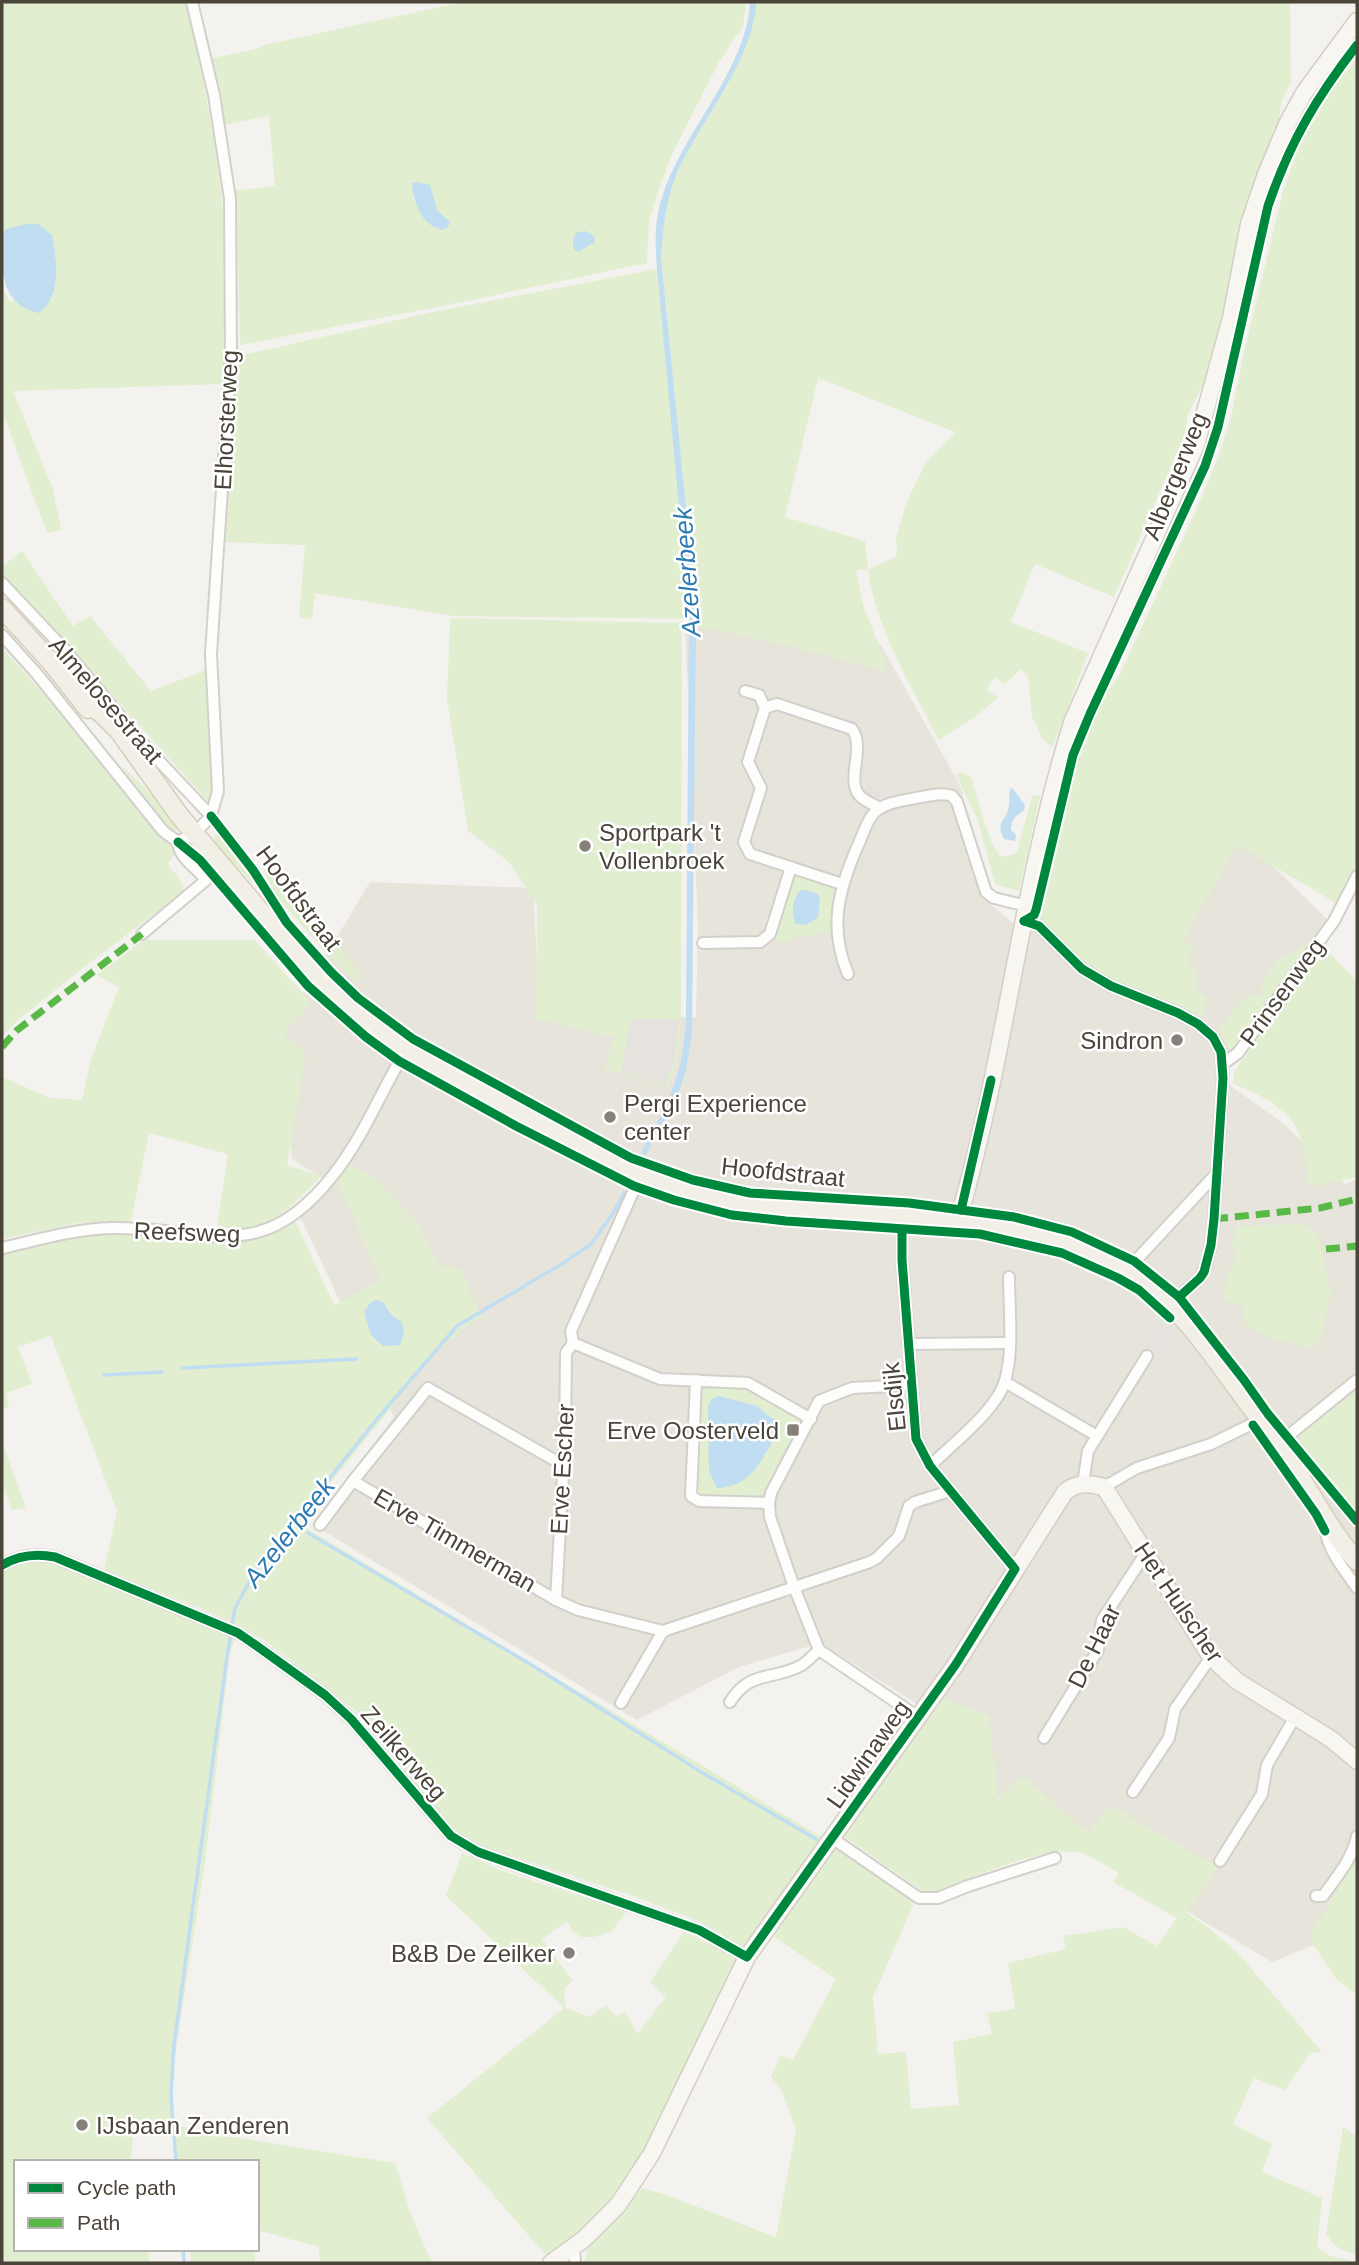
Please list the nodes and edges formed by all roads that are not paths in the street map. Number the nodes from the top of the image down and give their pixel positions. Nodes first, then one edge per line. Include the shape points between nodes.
1 (192, 2) edge
2 (1357, 20) edge
3 (2, 583) edge
4 (2, 608) edge
5 (2, 635) edge
6 (745, 691) dead end
7 (765, 708) junction
8 (880, 808) junction
9 (211, 816) junction
10 (195, 833) junction
11 (178, 842) junction
12 (791, 867) junction
13 (1357, 876) edge
14 (842, 884) junction
15 (1025, 913) junction
16 (142, 934) dead end
17 (703, 943) dead end
18 (848, 974) dead end
19 (406, 1050) junction
20 (1223, 1064) junction
21 (641, 1174) junction
22 (1216, 1174) junction
23 (961, 1222) junction
24 (902, 1230) dead end
25 (2, 1248) edge
26 (1128, 1269) junction
27 (1009, 1277) dead end
28 (1170, 1304) junction
29 (573, 1343) junction
30 (1010, 1343) junction
31 (908, 1344) junction
32 (1147, 1356) dead end
33 (696, 1380) junction
34 (1357, 1380) edge
35 (1004, 1382) junction
36 (911, 1385) junction
37 (811, 1419) junction
38 (1260, 1420) junction
39 (1097, 1436) junction
40 (1278, 1444) junction
41 (563, 1465) junction
42 (930, 1466) junction
43 (1295, 1469) junction
44 (353, 1481) junction
45 (1083, 1484) junction
46 (1104, 1487) junction
47 (950, 1490) junction
48 (769, 1503) junction
49 (1327, 1520) junction
50 (320, 1525) dead end
51 (1357, 1548) edge
52 (1145, 1554) junction
53 (1357, 1561) edge
54 (2, 1565) edge
55 (1016, 1569) junction
56 (794, 1587) junction
57 (1357, 1588) edge
58 (556, 1600) junction
59 (663, 1631) junction
60 (819, 1650) junction
61 (1212, 1657) junction
62 (730, 1702) dead end
63 (621, 1703) dead end
64 (918, 1717) junction
65 (1296, 1717) junction
66 (1044, 1738) dead end
67 (1357, 1761) edge
68 (1133, 1792) dead end
69 (1357, 1836) edge
70 (832, 1838) junction
71 (1055, 1858) dead end
72 (1220, 1861) dead end
73 (1316, 1896) dead end
74 (747, 1957) junction
75 (574, 2256) edge
76 (551, 2263) edge

1 - 9 street, Elhorsterweg via 214,95 230,198 232,354 211,653 218,773
2 - 15 street, Albergerweg via 1304,93 1266,174 1249,225 1231,318 1196,445 1073,720
3 - 9 street, Almelosestraat
4 - 10 main road, Almelosestraat via 82,699 119,731
5 - 11 street, Almelosestraat via 163,831
6 - 7 street via 758,695
7 - 8 street via 777,704 852,729 857,737 855,788
7 - 12 street via 748,762 761,788 744,842 750,854
8 - 14 street via 872,816
8 - 15 street, Prinsenweg via 940,794 953,796 986,892
9 - 10 street
10 - 11 street
10 - 19 main road, Hoofdstraat via 327,987
11 - 16 street, Almelosestraat via 178,851 206,880
12 - 14 street
12 - 17 street via 765,939
13 - 20 street, Prinsenweg via 1334,921 1244,1045
14 - 18 street via 838,920
15 - 20 street, Prinsenweg via 1082,968 1111,986 1198,1024 1213,1037
15 - 23 street, Albergerweg
19 - 21 main road, Hoofdstraat
19 - 25 street, Reefsweg via 352,1150 310,1202 271,1229 243,1236 211,1236 111,1228
20 - 22 street
21 - 23 main road, Hoofdstraat via 734,1202
21 - 29 street, Erve Escher via 571,1331
22 - 26 street
22 - 28 street via 1206,1266 1200,1278
23 - 26 main road, Hoofdstraat via 1050,1236
24 - 31 street, Elsdijk
26 - 28 main road, Hoofdstraat
27 - 30 street
28 - 38 main road, Hoofdstraat
29 - 33 street via 660,1379
29 - 41 street, Erve Escher via 566,1353
30 - 31 street
30 - 35 street
31 - 36 street, Elsdijk
32 - 39 street
33 - 37 street via 748,1383
33 - 48 street via 691,1496 699,1501
34 - 40 street
35 - 39 street
35 - 42 street via 985,1411
36 - 37 street via 852,1388 834,1394 819,1401
36 - 42 street, Elsdijk via 916,1439
37 - 48 street
38 - 40 main road, Hoofdstraat
38 - 46 street via 1211,1444 1137,1468
39 - 45 street via 1088,1451
40 - 43 main road, Hoofdstraat
41 - 44 street, Erve Timmerman via 428,1388
41 - 58 street, Erve Escher
42 - 47 street, Elsdijk
43 - 49 main road, Hoofdstraat
43 - 51 main road, Hoofdstraat via 1332,1507
44 - 50 street, Erve Timmerman
44 - 58 street, Erve Timmerman
45 - 46 street
45 - 55 street, Lidwinaweg via 1065,1492
46 - 52 street, Het Hulscher
47 - 55 street, Elsdijk
47 - 56 street via 909,1506 899,1536 877,1558
48 - 56 street
49 - 53 main road, Hoofdstraat
49 - 57 street, Hoofdstraat via 1325,1531 1336,1558
52 - 61 street, Het Hulscher
52 - 66 street, De Haar via 1102,1620 1098,1650
54 - 74 street, Zeilkerweg via 38,1554 55,1557 234,1631 351,1718 451,1836 478,1852 699,1930
55 - 64 street, Lidwinaweg
56 - 59 street
56 - 60 street
58 - 59 street
59 - 63 street
60 - 62 street via 801,1665 746,1682
60 - 64 street
61 - 65 street, Het Hulscher via 1237,1681
61 - 68 street via 1175,1709 1169,1738
64 - 70 street, Lidwinaweg
65 - 67 street, Het Hulscher
65 - 72 street via 1268,1765 1262,1794
69 - 73 street via 1342,1870 1324,1896
70 - 71 street, Lidwinaweg via 919,1898 939,1898
70 - 74 street, Lidwinaweg
74 - 75 street, Lidwinaweg via 652,2153 618,2205
75 - 76 street, Lidwinaweg

